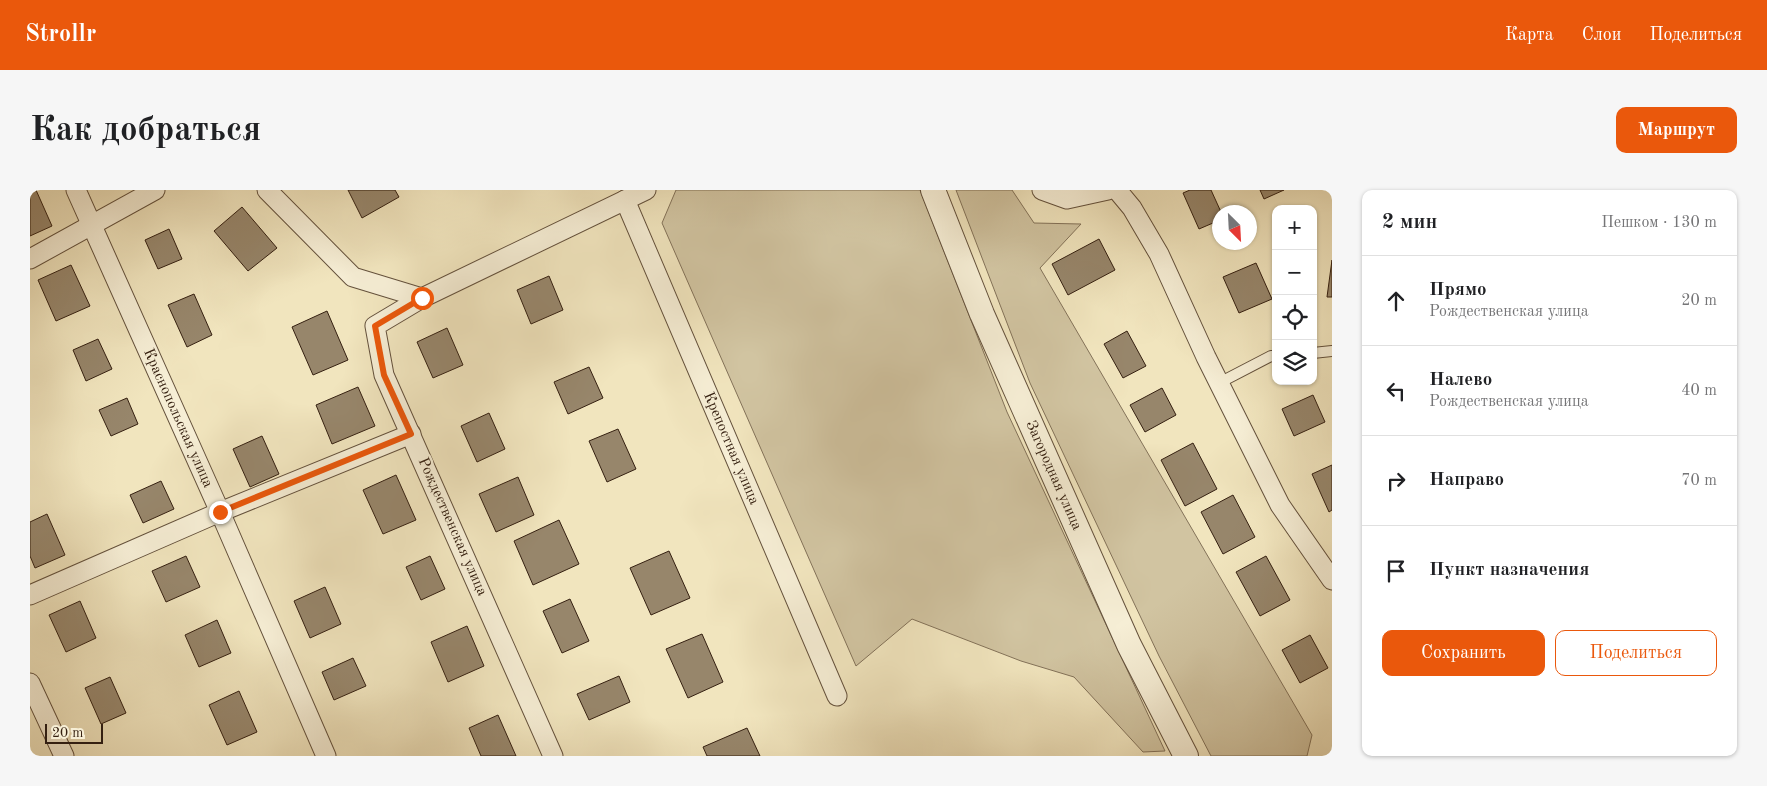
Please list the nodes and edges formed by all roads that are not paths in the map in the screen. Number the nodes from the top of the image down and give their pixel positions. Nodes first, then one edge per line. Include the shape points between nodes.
1 (76, 190) edge
2 (155, 190) edge
3 (267, 190) edge
4 (646, 190) edge
5 (933, 190) edge
6 (1042, 190) edge
7 (1108, 190) edge
8 (1118, 190) edge
9 (624, 200) junction
10 (92, 226) junction
11 (30, 259) edge
12 (422, 298) junction
13 (1332, 351) edge
14 (1317, 353) edge
15 (1272, 356) edge
16 (1219, 383) junction
17 (411, 434) junction
18 (220, 512) junction
19 (1332, 580) edge
20 (30, 596) edge
21 (30, 682) edge
22 (837, 696) dead end
23 (64, 756) edge
24 (326, 756) edge
25 (553, 756) edge
26 (1186, 756) edge

1 - 10 street, Краснопольская улица
2 - 10 street
3 - 12 street via 353,277
4 - 9 street, Рождественская улица
5 - 26 street, Загородная улица via 982,314 1093,565 1129,645
6 - 7 street via 1067,199
8 - 16 street via 1159,254
9 - 12 street, Рождественская улица
9 - 22 street, Крепостная улица
10 - 11 street
10 - 18 street, Краснопольская улица
12 - 17 street, Рождественская улица via 375,326 384,375
13 - 14 lane
15 - 16 lane
16 - 19 street via 1280,505
17 - 18 street
17 - 25 street, Рождественская улица
18 - 20 street
18 - 24 street, Краснопольская улица
21 - 23 street

